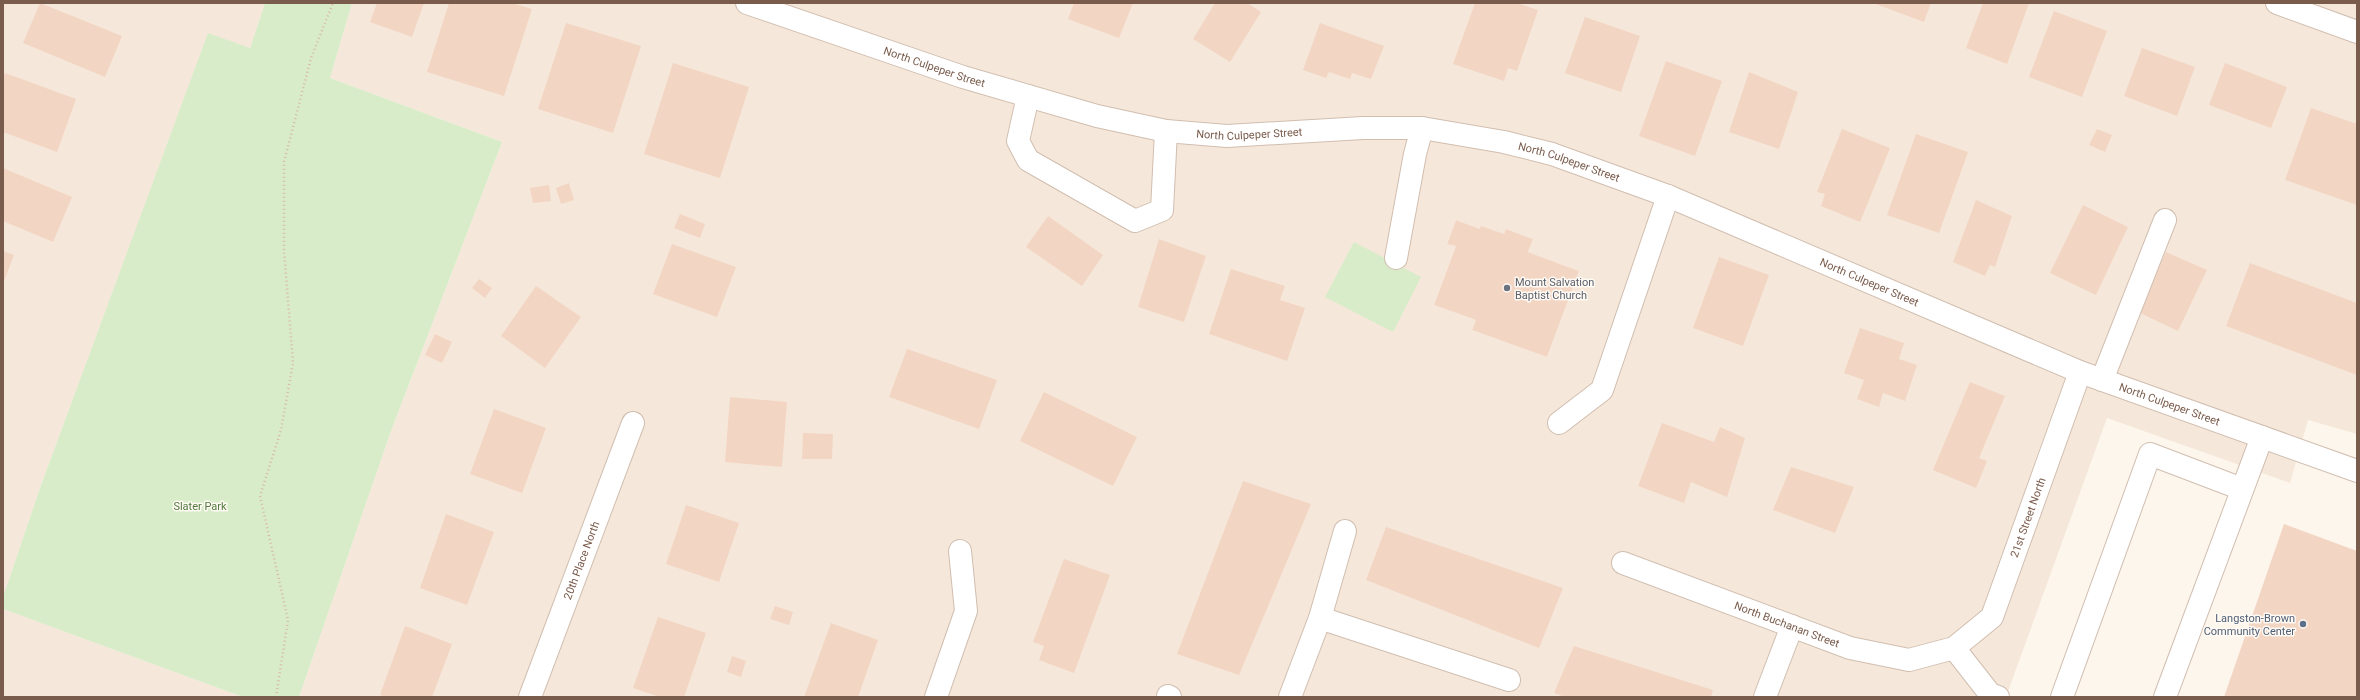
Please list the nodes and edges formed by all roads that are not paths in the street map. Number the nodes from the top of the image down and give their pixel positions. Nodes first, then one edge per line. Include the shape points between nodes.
1 (747, 3) edge
2 (2277, 3) edge
3 (2357, 32) edge
4 (1028, 96) junction
5 (1422, 128) junction
6 (1166, 131) junction
7 (1668, 196) junction
8 (2165, 220) dead end
9 (1396, 258) dead end
10 (2080, 372) junction
11 (2102, 380) junction
12 (633, 423) dead end
13 (1559, 423) dead end
14 (2262, 437) junction
15 (2357, 471) edge
16 (2242, 489) junction
17 (1345, 531) dead end
18 (960, 551) dead end
19 (1623, 563) dead end
20 (1320, 618) junction
21 (1792, 626) junction
22 (1954, 648) junction
23 (1508, 680) dead end
24 (530, 697) edge
25 (936, 697) edge
26 (1290, 697) edge
27 (1765, 697) edge
28 (1998, 697) edge
29 (2062, 697) edge
30 (2165, 697) edge

1 - 4 street, North Culpeper Street via 963,77
2 - 3 street
4 - 6 street, North Culpeper Street via 1097,116
4 - 6 street via 1018,141 1028,160 1135,221 1162,210
5 - 6 street, North Culpeper Street via 1363,128 1228,136
5 - 7 street, North Culpeper Street via 1504,142 1552,154
5 - 9 street
7 - 10 street, North Culpeper Street
7 - 13 street via 1602,390
8 - 11 street
10 - 11 street, North Culpeper Street
10 - 22 street, 21st Street North via 1992,617
11 - 14 street, North Culpeper Street
12 - 24 street, 20th Place North
14 - 15 street, North Culpeper Street
14 - 16 street
16 - 29 street via 2150,454
16 - 30 street
17 - 20 street
18 - 25 street via 966,611
19 - 21 street, North Buchanan Street
20 - 23 street
20 - 26 street
21 - 22 street, North Buchanan Street via 1850,648 1909,660
21 - 27 street
22 - 28 street via 1990,694

